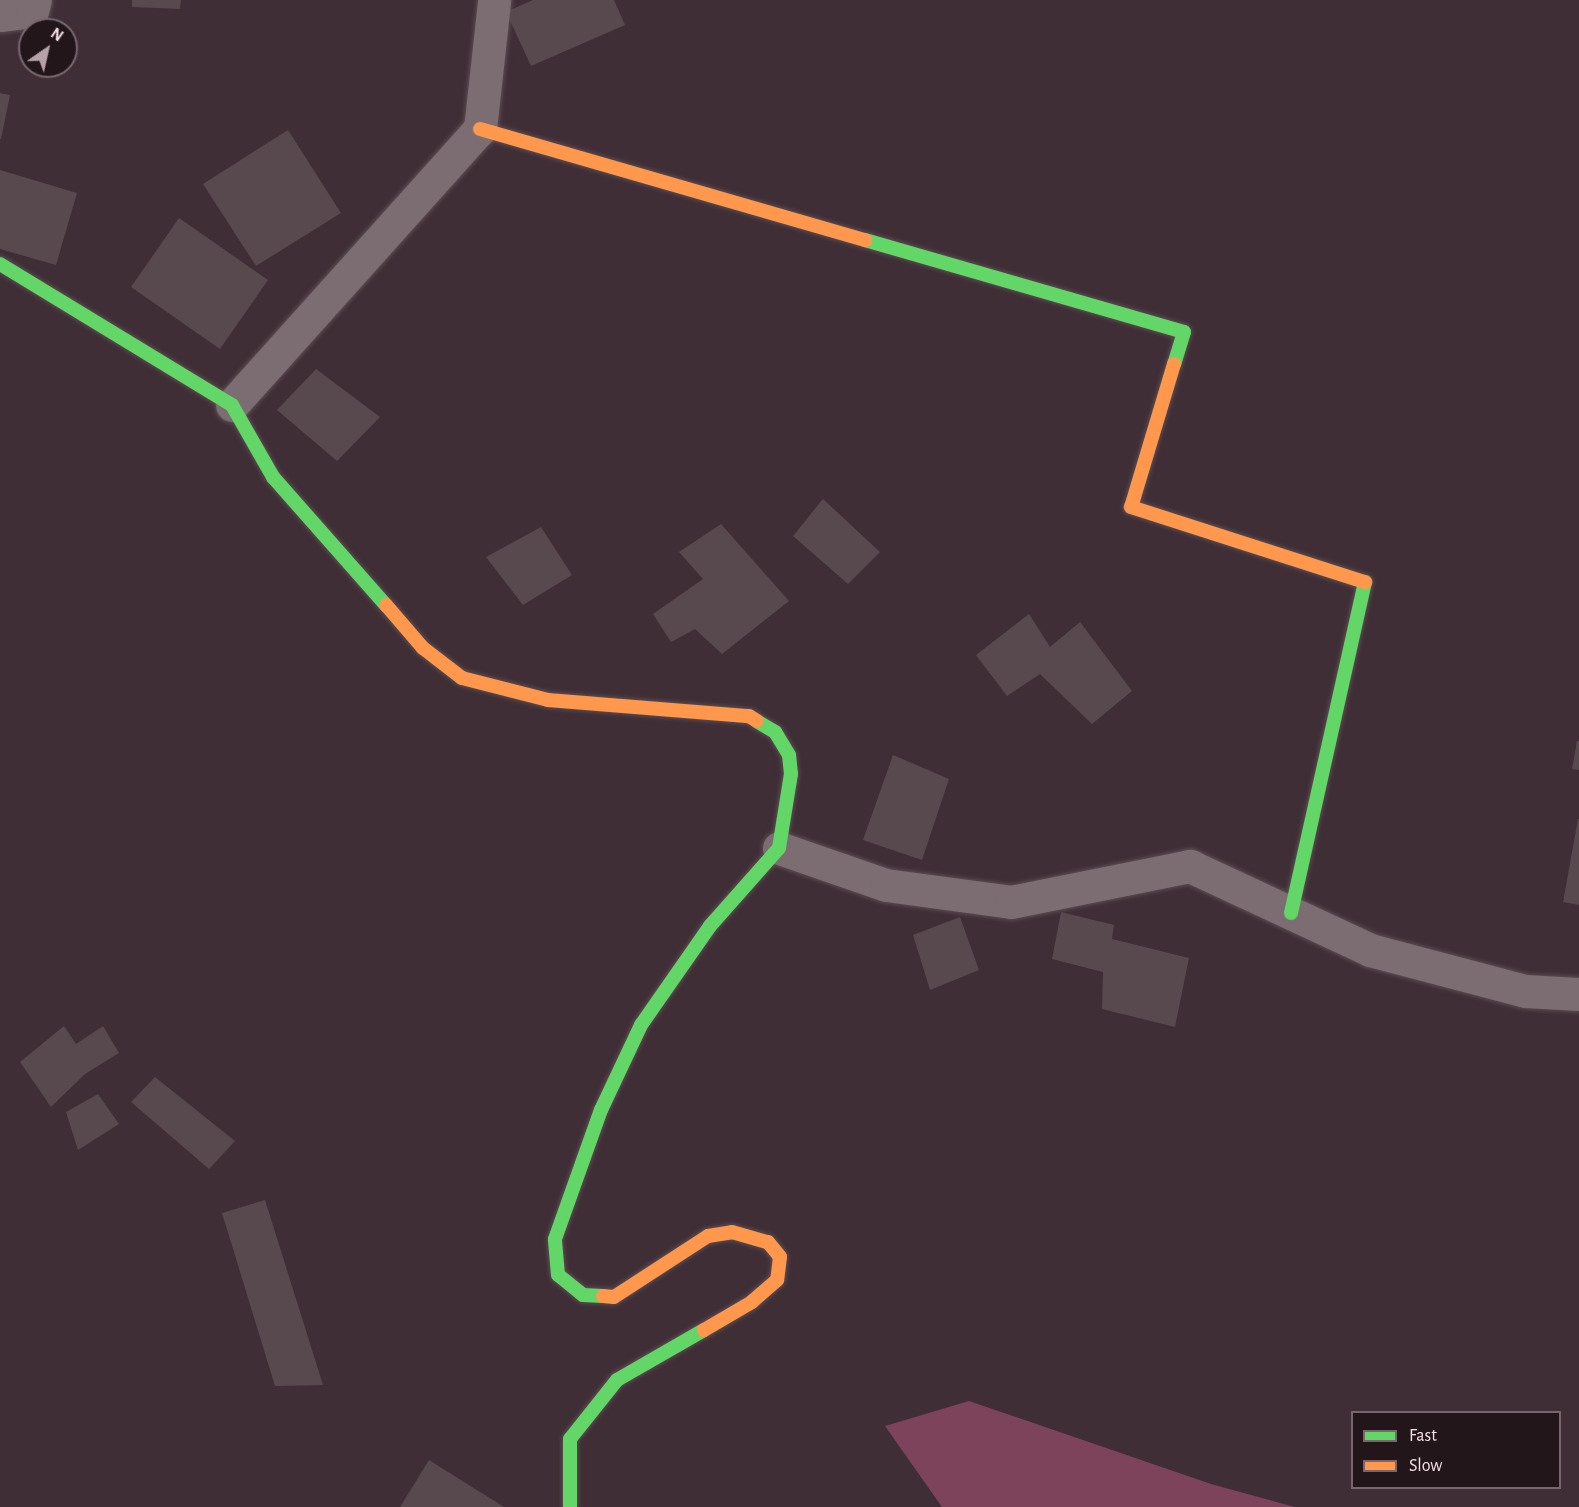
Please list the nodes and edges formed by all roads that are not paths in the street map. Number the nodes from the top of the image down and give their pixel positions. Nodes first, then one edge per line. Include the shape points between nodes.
1 (35, 0) edge
2 (494, 2) dead end
3 (0, 15) edge
4 (480, 129) junction
5 (0, 264) edge
6 (232, 405) junction
7 (779, 848) junction
8 (1291, 913) junction
9 (1579, 994) edge
10 (570, 1507) edge

1 - 3 street via 32,11
2 - 4 street
4 - 6 street
4 - 8 street via 1184,332 1131,507 1365,582
5 - 6 street
6 - 7 street via 273,477 423,648 462,678 548,700 749,716 775,732 789,755 791,774
7 - 8 street via 886,885 1011,902 1190,866
7 - 10 street via 710,926 641,1026 601,1110 555,1239 558,1275 583,1295 614,1297 708,1236 732,1232 768,1242 780,1257 777,1280 752,1302 617,1380 570,1438
8 - 9 street via 1370,950 1525,991

